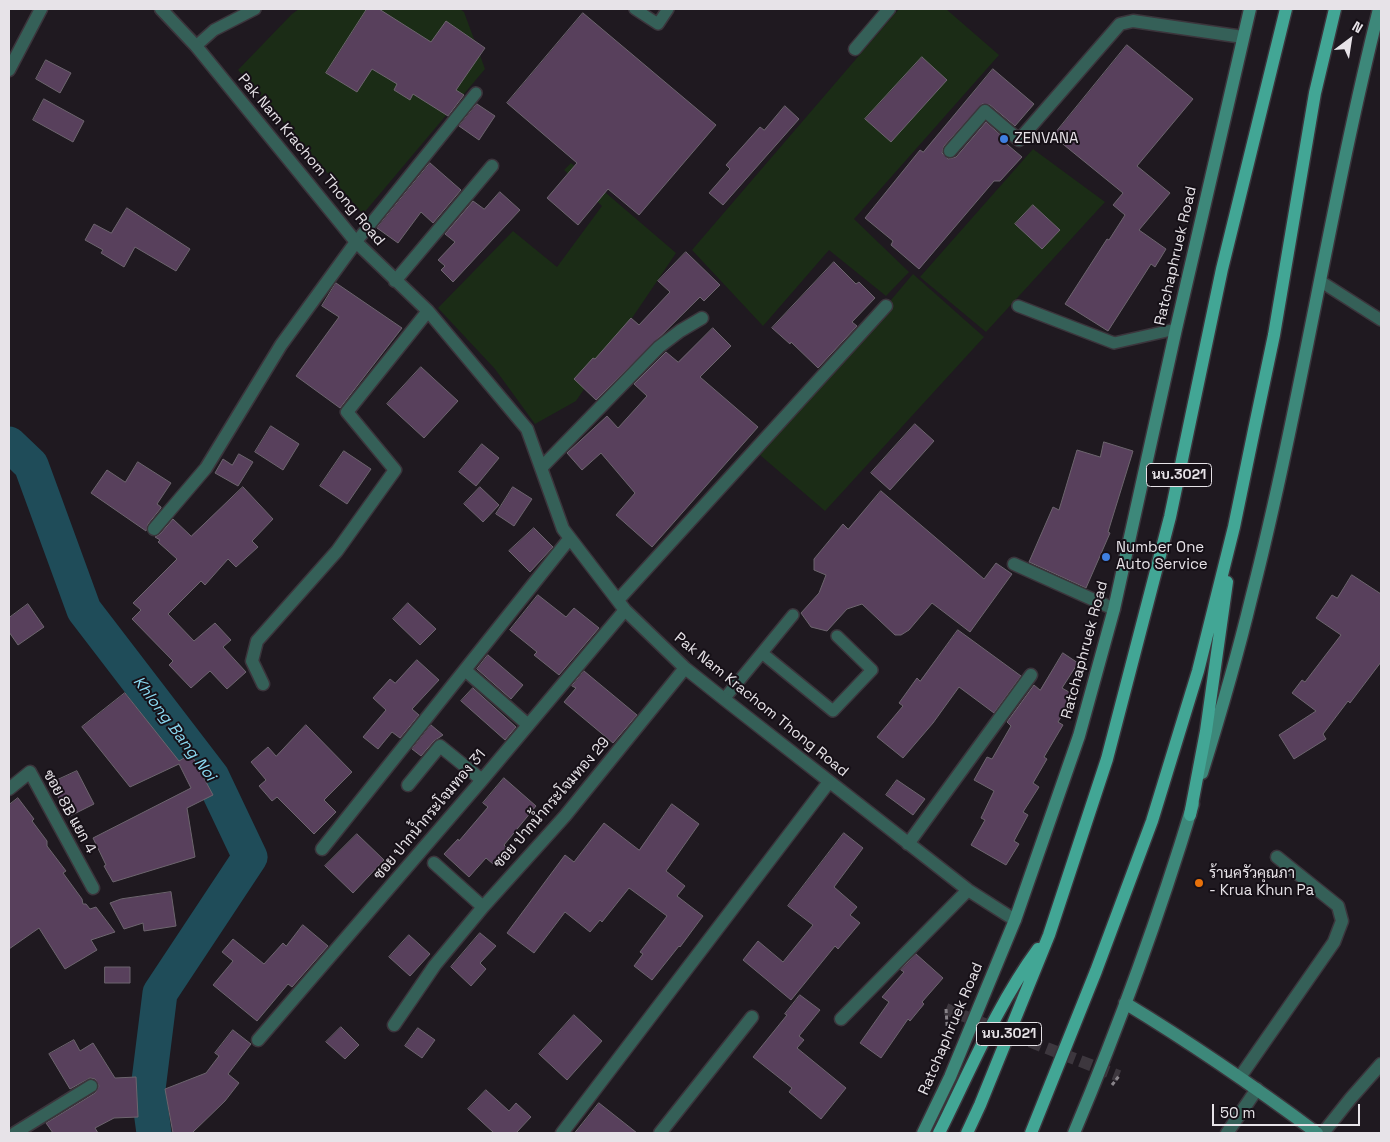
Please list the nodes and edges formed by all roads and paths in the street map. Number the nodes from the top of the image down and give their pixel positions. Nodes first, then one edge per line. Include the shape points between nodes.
1 (41, 9) edge
2 (161, 9) edge
3 (255, 9) edge
4 (635, 9) edge
5 (668, 9) edge
6 (889, 9) edge
7 (1250, 9) edge
8 (1286, 9) edge
9 (1335, 9) edge
10 (1379, 9) edge
11 (1243, 37) junction
12 (196, 46) junction
13 (855, 49) dead end
14 (9, 70) edge
15 (476, 93) dead end
16 (950, 151) dead end
17 (492, 166) dead end
18 (356, 242) junction
19 (395, 281) junction
20 (1320, 281) junction
21 (886, 306) dead end
22 (1018, 306) dead end
23 (428, 311) junction
24 (702, 318) dead end
25 (1381, 320) edge
26 (1176, 329) junction
27 (542, 467) junction
28 (1234, 527) junction
29 (154, 529) dead end
30 (570, 538) junction
31 (1014, 564) dead end
32 (621, 605) junction
33 (1114, 609) junction
34 (793, 614) dead end
35 (837, 636) dead end
36 (762, 653) junction
37 (685, 668) junction
38 (464, 670) junction
39 (1031, 675) dead end
40 (263, 684) dead end
41 (724, 699) junction
42 (528, 724) junction
43 (482, 780) junction
44 (829, 782) junction
45 (408, 785) dead end
46 (9, 789) edge
47 (1190, 815) junction
48 (908, 844) junction
49 (322, 849) dead end
50 (1277, 857) dead end
51 (434, 863) dead end
52 (93, 888) dead end
53 (968, 890) junction
54 (484, 907) junction
55 (1015, 920) junction
56 (1049, 935) junction
57 (1125, 1003) junction
58 (752, 1017) dead end
59 (840, 1019) dead end
60 (394, 1025) dead end
61 (258, 1040) dead end
62 (1381, 1064) edge
63 (1240, 1078) junction
64 (91, 1086) dead end
65 (1257, 1089) junction
66 (15, 1133) edge
67 (562, 1133) edge
68 (660, 1133) edge
69 (923, 1133) edge
70 (939, 1133) edge
71 (967, 1133) edge
72 (1030, 1133) edge
73 (1074, 1133) edge
74 (1227, 1133) edge
75 (1317, 1133) edge
76 (1323, 1133) edge

1 - 14 street
2 - 12 street, Pak Nam Krachom Thong Road
3 - 12 lane via 214,30
4 - 5 lane via 658,24
6 - 13 street
7 - 11 main road, Ratchaphruek Road / นบ.3021
8 - 56 main road, นบ.3021 via 1222,269 1170,517 1107,759
9 - 28 main road via 1315,93 1274,335
10 - 20 main road via 1357,98
11 - 16 street via 1133,21 1120,24 1019,140 986,111
11 - 26 main road, Ratchaphruek Road / นบ.3021
12 - 18 street, Pak Nam Krachom Thong Road
15 - 18 lane
17 - 19 street
18 - 19 street, Pak Nam Krachom Thong Road
18 - 29 street via 281,344 206,468
19 - 23 street, Pak Nam Krachom Thong Road
20 - 25 lane
20 - 47 main road via 1252,597
21 - 32 street, ซอย ปากน้ำกระโจมทอง 31
22 - 26 lane via 1114,344
23 - 27 street, Pak Nam Krachom Thong Road via 527,429
23 - 40 street via 347,412 395,470 337,551 257,641 252,660
24 - 27 street via 659,347
26 - 33 main road, Ratchaphruek Road / นบ.3021
27 - 30 street, Pak Nam Krachom Thong Road via 563,529
28 - 47 main road via 1206,730
28 - 72 main road via 1198,671 1152,821
30 - 32 street, Pak Nam Krachom Thong Road
30 - 38 street
31 - 33 street
32 - 37 street, Pak Nam Krachom Thong Road
32 - 42 street, ซอย ปากน้ำกระโจมทอง 31
33 - 55 main road, Ratchaphruek Road / นบ.3021 via 1079,736
34 - 36 lane
35 - 36 lane via 872,670 833,711
36 - 41 lane
37 - 41 street, Pak Nam Krachom Thong Road
37 - 54 street, ซอย ปากน้ำกระโจมทอง 29 via 565,816
38 - 42 street
38 - 49 street
39 - 48 street
41 - 44 street, Pak Nam Krachom Thong Road
42 - 43 street, ซอย ปากน้ำกระโจมทอง 31
43 - 45 street via 440,746
43 - 61 street, ซอย ปากน้ำกระโจมทอง 31
44 - 48 street, Pak Nam Krachom Thong Road
44 - 67 street
46 - 52 street, ซอย 8B แยก 4 via 30,772
47 - 57 main road
48 - 53 street, Pak Nam Krachom Thong Road
50 - 63 street via 1338,906 1342,921 1334,942
51 - 54 street
53 - 55 street, Pak Nam Krachom Thong Road
53 - 59 street
54 - 60 street, ซอย ปากน้ำกระโจมทอง 29 via 435,965
55 - 69 main road, Ratchaphruek Road / นบ.3021 via 950,1077
56 - 70 main road via 1004,1001
56 - 71 main road, นบ.3021
57 - 63 main road
57 - 73 main road
58 - 68 street
62 - 76 street
63 - 65 main road
64 - 66 street
65 - 74 street
65 - 75 main road

